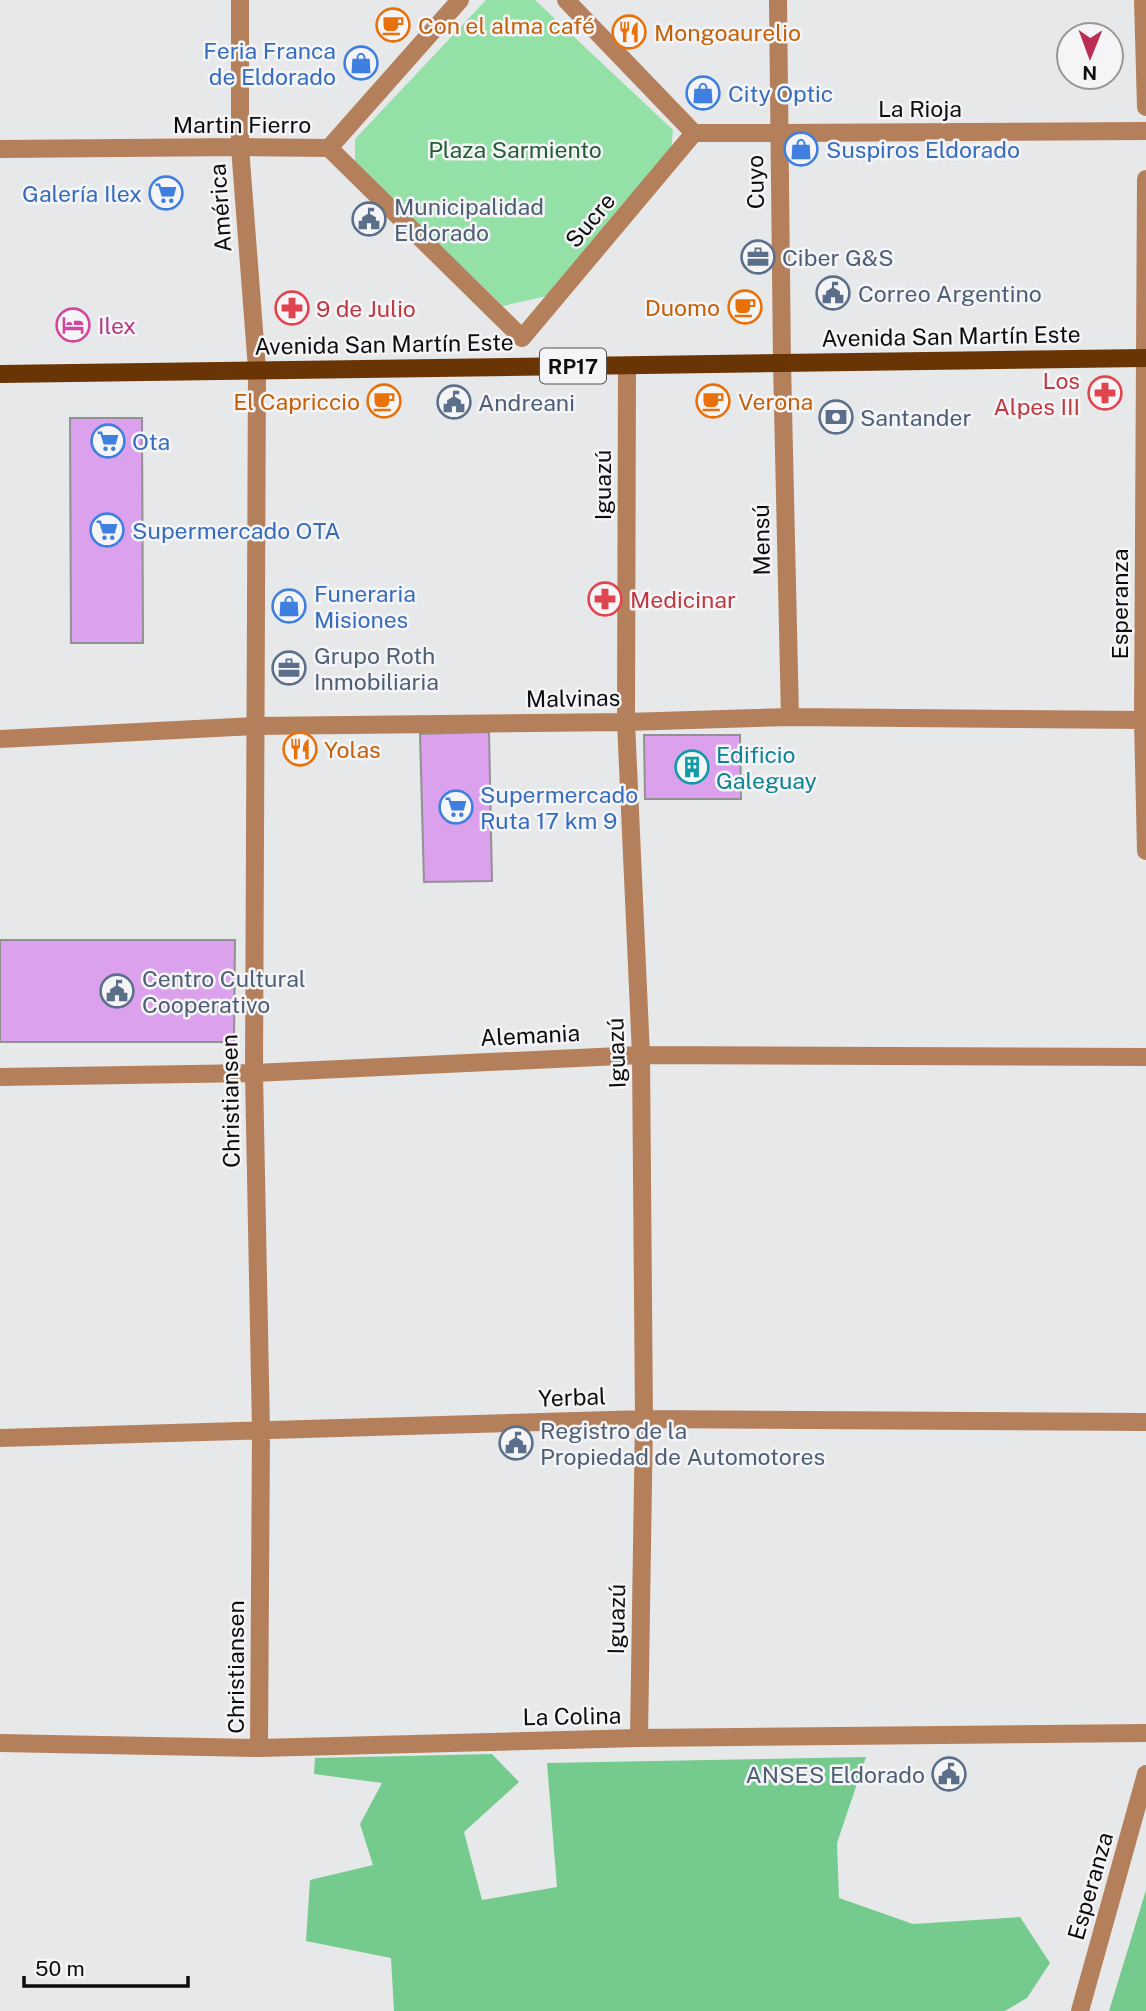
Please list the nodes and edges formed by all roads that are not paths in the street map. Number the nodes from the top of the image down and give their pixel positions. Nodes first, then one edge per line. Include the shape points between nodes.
1 (240, 0) edge
2 (460, 0) edge
3 (566, 0) edge
4 (778, 0) edge
5 (1143, 0) edge
6 (1146, 107) edge
7 (1146, 131) edge
8 (694, 133) junction
9 (779, 133) junction
10 (240, 147) junction
11 (330, 148) junction
12 (0, 149) edge
13 (1146, 179) edge
14 (522, 338) junction
15 (1145, 358) edge
16 (782, 363) junction
17 (627, 366) junction
18 (524, 367) junction
19 (257, 369) junction
20 (0, 374) edge
21 (790, 717) junction
22 (1145, 720) edge
23 (626, 722) junction
24 (255, 726) junction
25 (0, 739) edge
26 (1146, 851) edge
27 (641, 1055) junction
28 (1146, 1057) edge
29 (254, 1073) junction
30 (0, 1077) edge
31 (644, 1419) junction
32 (1146, 1422) edge
33 (261, 1431) junction
34 (0, 1438) edge
35 (1146, 1733) edge
36 (639, 1738) junction
37 (0, 1743) edge
38 (259, 1748) junction
39 (1146, 1774) edge
40 (1080, 2011) edge

1 - 10 street, América
2 - 11 street, Martin Fierro
3 - 8 street
4 - 9 street, Cuyo
5 - 6 street
7 - 9 street, La Rioja
8 - 9 street, La Rioja
8 - 14 street, Sucre
9 - 16 street, Cuyo
10 - 11 street, Martin Fierro
10 - 12 street, Martin Fierro
10 - 19 street, América
11 - 14 street
13 - 15 street, Esperanza
14 - 18 street
15 - 16 main road, Avenida San Martín Este / RP17
15 - 22 street, Esperanza
16 - 17 main road, Avenida San Martín Este / RP17
16 - 21 street, Mensú
17 - 18 main road, Avenida San Martín Este / RP17
17 - 23 street, Iguazú
18 - 19 main road, Avenida San Martín Este / RP17
19 - 20 main road, Avenida San Martín Este / RP17
19 - 24 street, Christiansen
21 - 22 street, Malvinas
21 - 23 street, Malvinas
22 - 26 street, Esperanza
23 - 24 street, Malvinas
23 - 27 street, Iguazú
24 - 25 street, Malvinas
24 - 29 street, Christiansen
27 - 28 street, Alemania
27 - 29 street, Alemania
27 - 31 street, Iguazú
29 - 30 street, Alemania
29 - 33 street, Christiansen
31 - 32 street, Yerbal
31 - 33 street, Yerbal
31 - 36 street, Iguazú
33 - 34 street, Yerbal
33 - 38 street, Christiansen
35 - 36 street, La Colina
36 - 38 street, La Colina
37 - 38 street, La Colina
39 - 40 street, Esperanza

